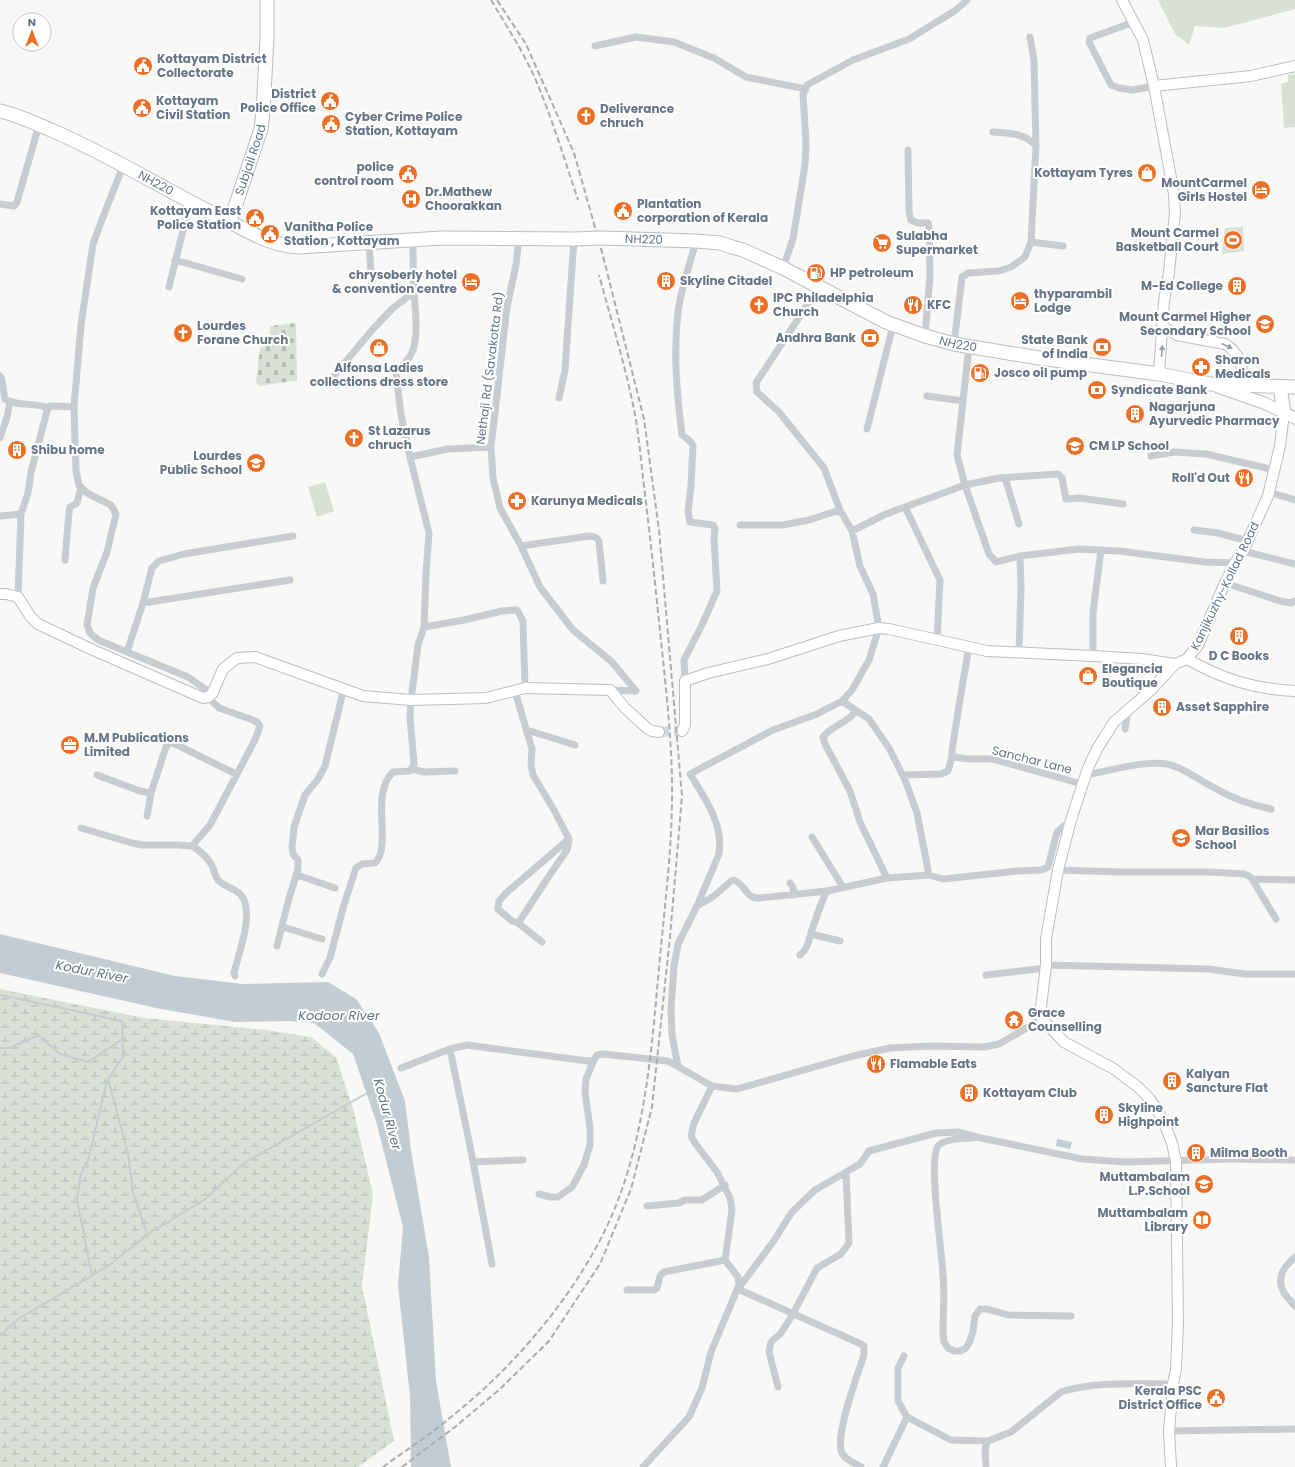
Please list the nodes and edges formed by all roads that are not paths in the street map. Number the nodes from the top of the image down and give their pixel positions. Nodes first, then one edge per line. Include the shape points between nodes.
1 (267, 0) edge
2 (967, 0) edge
3 (1122, 0) edge
4 (1134, 22) junction
5 (1030, 36) dead end
6 (595, 46) dead end
7 (1295, 66) edge
8 (1154, 86) junction
9 (806, 89) junction
10 (0, 111) edge
11 (39, 125) junction
12 (993, 132) dead end
13 (1036, 146) junction
14 (908, 150) dead end
15 (123, 166) junction
16 (190, 202) junction
17 (0, 204) edge
18 (229, 221) junction
19 (519, 238) junction
20 (413, 239) junction
21 (574, 239) junction
22 (696, 240) junction
23 (1031, 242) junction
24 (369, 243) junction
25 (1063, 246) dead end
26 (175, 260) junction
27 (783, 268) junction
28 (242, 279) dead end
29 (372, 287) dead end
30 (819, 287) junction
31 (169, 288) dead end
32 (414, 292) junction
33 (893, 324) junction
34 (1164, 327) junction
35 (925, 336) junction
36 (954, 344) junction
37 (969, 347) junction
38 (1159, 374) junction
39 (0, 376) edge
40 (326, 384) dead end
41 (1210, 384) junction
42 (1244, 385) junction
43 (1280, 387) junction
44 (1295, 387) edge
45 (927, 396) dead end
46 (559, 398) dead end
47 (963, 400) junction
48 (10, 402) junction
49 (74, 407) junction
50 (48, 408) junction
51 (1290, 415) edge
52 (867, 429) dead end
53 (0, 438) edge
54 (491, 447) junction
55 (1151, 456) dead end
56 (410, 457) junction
57 (1274, 470) junction
58 (1005, 478) junction
59 (965, 485) junction
60 (81, 488) junction
61 (1269, 492) junction
62 (1295, 500) edge
63 (1123, 504) dead end
64 (905, 507) junction
65 (840, 510) junction
66 (21, 514) junction
67 (0, 516) edge
68 (1019, 524) dead end
69 (740, 525) dead end
70 (1194, 530) dead end
71 (852, 531) junction
72 (293, 536) dead end
73 (1248, 541) junction
74 (521, 546) junction
75 (1101, 550) junction
76 (1243, 551) junction
77 (1020, 556) junction
78 (65, 560) dead end
79 (1235, 563) junction
80 (1295, 564) edge
81 (290, 580) dead end
82 (603, 581) dead end
83 (1225, 583) junction
84 (0, 594) edge
85 (18, 597) junction
86 (1295, 600) edge
87 (143, 603) junction
88 (424, 627) junction
89 (879, 628) junction
90 (937, 641) junction
91 (969, 648) junction
92 (127, 652) junction
93 (1019, 652) junction
94 (1093, 656) junction
95 (1187, 660) junction
96 (1175, 664) junction
97 (686, 681) junction
98 (344, 688) junction
99 (520, 690) junction
100 (610, 690) junction
101 (1295, 691) edge
102 (210, 696) junction
103 (411, 700) junction
104 (842, 701) junction
105 (1128, 710) junction
106 (856, 711) junction
107 (1125, 728) dead end
108 (527, 730) junction
109 (682, 731) dead end
110 (659, 732) tunnel mouth
111 (575, 745) dead end
112 (952, 758) junction
113 (412, 769) junction
114 (456, 771) dead end
115 (236, 774) junction
116 (97, 775) dead end
117 (902, 776) junction
118 (1084, 780) junction
119 (151, 793) junction
120 (1271, 809) dead end
121 (147, 816) dead end
122 (1070, 820) junction
123 (81, 828) dead end
124 (812, 837) dead end
125 (569, 839) junction
126 (192, 846) junction
127 (1058, 870) junction
128 (297, 875) junction
129 (929, 875) junction
130 (888, 878) junction
131 (1252, 879) junction
132 (1295, 880) edge
133 (790, 883) dead end
134 (843, 887) junction
135 (335, 888) dead end
136 (826, 891) junction
137 (794, 895) junction
138 (697, 906) junction
139 (1276, 919) dead end
140 (518, 923) junction
141 (283, 927) junction
142 (811, 934) junction
143 (322, 939) dead end
144 (840, 941) dead end
145 (542, 942) dead end
146 (277, 946) dead end
147 (800, 955) dead end
148 (1046, 967) junction
149 (322, 974) dead end
150 (1295, 974) edge
151 (986, 975) dead end
152 (235, 976) dead end
153 (1042, 1019) junction
154 (450, 1049) junction
155 (594, 1060) junction
156 (678, 1066) junction
157 (401, 1068) dead end
158 (712, 1086) junction
159 (982, 1138) junction
160 (523, 1160) dead end
161 (1295, 1160) edge
162 (1176, 1161) junction
163 (473, 1162) junction
164 (846, 1173) junction
165 (725, 1185) junction
166 (540, 1194) dead end
167 (647, 1206) dead end
168 (1295, 1257) edge
169 (725, 1260) junction
170 (492, 1264) dead end
171 (738, 1289) junction
172 (627, 1290) dead end
173 (1295, 1306) edge
174 (793, 1314) junction
175 (1071, 1316) dead end
176 (904, 1356) dead end
177 (1173, 1384) junction
178 (778, 1387) dead end
179 (907, 1416) junction
180 (1295, 1429) edge
181 (1169, 1431) junction
182 (988, 1441) junction
183 (643, 1467) edge
184 (862, 1467) edge
185 (883, 1467) edge
186 (986, 1467) edge
187 (1171, 1467) edge

1 - 18 highway, Subjail Road via 261,129
2 - 9 street via 956,10 909,39 853,60 808,85
3 - 4 main road
4 - 8 main road via 1143,40
4 - 8 street via 1090,38 1089,42 1111,85 1134,90
5 - 13 street via 1034,60
6 - 9 street via 636,37 674,42 714,58 746,77
7 - 8 main road via 1251,76
8 - 34 main road via 1174,194 1175,213 1170,272 1164,301
9 - 27 street via 803,94 805,165 793,239
10 - 11 highway, NH220
11 - 15 highway, NH220 via 88,146
11 - 17 street via 17,202 14,206
12 - 13 street via 1017,134
13 - 23 street
14 - 35 street via 909,212 912,220 928,223 930,226 930,275
15 - 16 highway, NH220
15 - 49 street via 93,244 81,325
16 - 18 highway, NH220
16 - 26 street
18 - 24 highway, NH220 via 262,239 289,246
19 - 20 highway, NH220
19 - 21 highway, NH220
19 - 54 street, Nethaji Rd (Savakotta Rd) via 507,307
20 - 24 highway, NH220
20 - 32 street
21 - 22 highway, NH220, bridge
21 - 46 street via 565,370
22 - 27 highway, NH220 via 743,250
22 - 97 street via 678,313 675,364 682,435 693,445 688,511 690,522 714,525 717,591 684,660
23 - 25 street
23 - 36 street via 1025,257 1011,267 999,271 968,273 962,277
24 - 29 street
26 - 28 street
26 - 31 street
27 - 30 highway, NH220
30 - 33 highway, NH220
30 - 65 street via 756,383 757,392 779,412 824,468
32 - 40 street via 393,308
32 - 56 street via 414,348 410,357 396,372 401,415
33 - 35 highway, NH220
33 - 52 street
38 -> 34 main road
34 -> 42 main road via 1177,335 1225,344 1232,348 1240,360
35 - 36 highway, NH220
36 - 37 highway, NH220
37 - 38 highway, NH220
37 - 47 street
38 - 41 highway, NH220
39 - 48 street via 5,399
41 - 42 highway, NH220
41 - 51 main road
42 - 43 highway, NH220
43 - 44 highway, NH220
43 - 51 highway
45 - 47 street
47 - 59 street via 958,455
48 - 50 street via 42,405
48 - 53 street
49 - 50 street
49 - 60 street via 76,471
50 - 66 street
51 - 57 main road, Kanjikuzhy-Kollad Road via 1282,434
54 - 56 street via 448,449
54 - 74 street, Nethaji Rd (Savakotta Rd) via 493,478 500,508
55 - 57 street via 1174,452 1206,454
56 - 88 street via 429,533
57 - 61 main road, Kanjikuzhy-Kollad Road
58 - 59 street
58 - 63 street via 1058,474 1062,478 1066,499 1080,498
58 - 68 street
59 - 64 street
59 - 77 street via 989,554 996,562
60 - 78 street via 77,504 70,507
60 - 92 street via 111,505 116,514 107,552 93,588 86,625 98,640
61 - 62 street
61 - 73 main road, Kanjikuzhy-Kollad Road
64 - 71 street
64 - 90 street via 940,580
65 - 69 street via 783,525
65 - 71 street
66 - 67 street
66 - 85 street
70 - 73 street
71 - 89 street via 860,566 874,598
72 - 87 street via 159,560 152,568
73 - 76 main road, Kanjikuzhy-Kollad Road
74 - 82 street via 589,536 598,538
74 - 100 street, Nethaji Rd (Savakotta Rd) via 540,587 573,630 612,662 636,691
75 - 77 street via 1079,549
75 - 79 street
75 - 94 street via 1093,612
76 - 79 main road, Kanjikuzhy-Kollad Road
76 - 80 street
77 - 93 street
79 - 83 main road, Kanjikuzhy-Kollad Road
81 - 87 street
83 - 86 street via 1280,601 1291,603
83 - 95 main road, Kanjikuzhy-Kollad Road via 1198,645
84 - 85 main road
85 - 102 main road via 38,624 203,698
87 - 92 street
88 - 99 street via 517,610 523,621
88 - 103 street via 418,645
89 - 90 main road
89 - 97 main road via 839,636 768,659 708,673
89 - 104 street via 869,660 852,690
90 - 91 main road
91 - 93 main road
91 - 112 street
92 - 102 street via 188,677
93 - 94 main road
94 - 96 main road
95 - 96 main road, Kanjikuzhy-Kollad Road
95 - 101 main road via 1244,684
96 - 105 main road, Kanjikuzhy-Kollad Road
97 - 109 main road via 685,725
98 - 102 main road via 255,657 237,658 224,669
98 - 103 main road via 363,696
98 - 128 street via 325,766 318,780 305,794 294,827 292,848 299,865
99 - 100 main road
99 - 103 main road via 486,698
99 - 108 street
100 - 110 main road via 648,729
102 - 115 street via 219,708 259,724 255,740
103 - 113 street via 414,764
104 - 106 street
104 - 138 street via 817,714 773,730 690,774 709,804 720,845 719,854
105 - 107 street
105 - 118 main road, Kanjikuzhy-Kollad Road via 1114,722 1097,749
106 - 117 street via 869,719 889,748
106 - 130 street via 852,717 827,731 823,737
108 - 111 street
108 - 125 street via 532,749 533,775
112 - 117 street via 948,771 941,774
112 - 118 street, Sanchar Lane via 992,759
113 - 114 street via 424,772
113 - 149 street via 393,772 384,785 382,845 378,860 356,868 330,958
115 - 119 street via 173,743 168,744
115 - 126 street via 210,825
116 - 119 street
117 - 129 street via 917,813
118 - 120 street via 1144,764 1169,764 1222,792
118 - 122 main road, Kanjikuzhy-Kollad Road
119 - 121 street
122 - 127 main road, Kanjikuzhy-Kollad Road
122 - 129 street via 1057,832 1048,867 1042,870 943,879
123 - 126 street via 142,845
124 - 134 street
125 - 140 street via 567,850
125 - 140 street via 499,901 498,909
126 - 152 street via 207,859 220,882 240,893 245,901 247,918
127 - 131 street via 1229,872 1244,874
127 - 148 main road, Kanjikuzhy-Kollad Road via 1046,940
128 - 135 street
128 - 141 street
129 - 130 street
130 - 134 street
131 - 132 street
131 - 139 street
133 - 137 street
134 - 136 street
136 - 137 street
136 - 142 street
137 - 138 street via 754,899 742,884 734,880
138 - 156 street via 678,944 674,966 672,1035
140 - 145 street
141 - 143 street
141 - 146 street
142 - 144 street
142 - 147 street via 809,944
148 - 150 street via 1208,969 1245,974
148 - 151 street
148 - 153 main road, Kanjikuzhy-Kollad Road
153 - 158 street via 999,1044 984,1047 890,1048 737,1088
153 - 162 main road via 1064,1042 1114,1069 1149,1098 1166,1128
154 - 155 street via 467,1045
154 - 157 street
154 - 163 street
155 - 156 street via 597,1055 603,1054 668,1060
155 - 166 street via 586,1079 590,1145 584,1165 572,1187 558,1197
156 - 158 street
158 - 165 street via 694,1123 691,1136
159 - 162 street via 1082,1159 1126,1162
159 - 164 street via 958,1132 936,1133 868,1151 860,1164
159 - 175 street via 948,1140 940,1144 936,1151 936,1201 943,1276 944,1342 954,1351 966,1348 974,1331 978,1310 1008,1315
160 - 163 street
161 - 162 street
162 - 177 main road via 1178,1324
163 - 170 street
164 - 171 street via 815,1190 792,1212
164 - 174 street via 849,1243 840,1254 817,1268
165 - 167 street via 702,1200
165 - 169 street via 732,1210
168 - 173 street via 1282,1271 1281,1284 1283,1292
169 - 171 street via 738,1277
169 - 172 street via 664,1272 654,1290
171 - 174 street
171 - 183 street via 711,1352 702,1388 689,1417
174 - 178 street via 771,1342 769,1352
174 - 184 street via 864,1346 840,1443 845,1458
176 - 179 street via 898,1368 898,1401
177 - 181 main road
177 - 182 street via 1102,1384 1069,1390 1055,1396 1011,1432
179 - 182 street via 951,1440
179 - 185 street
180 - 181 street
181 - 187 main road
182 - 186 street via 985,1449

